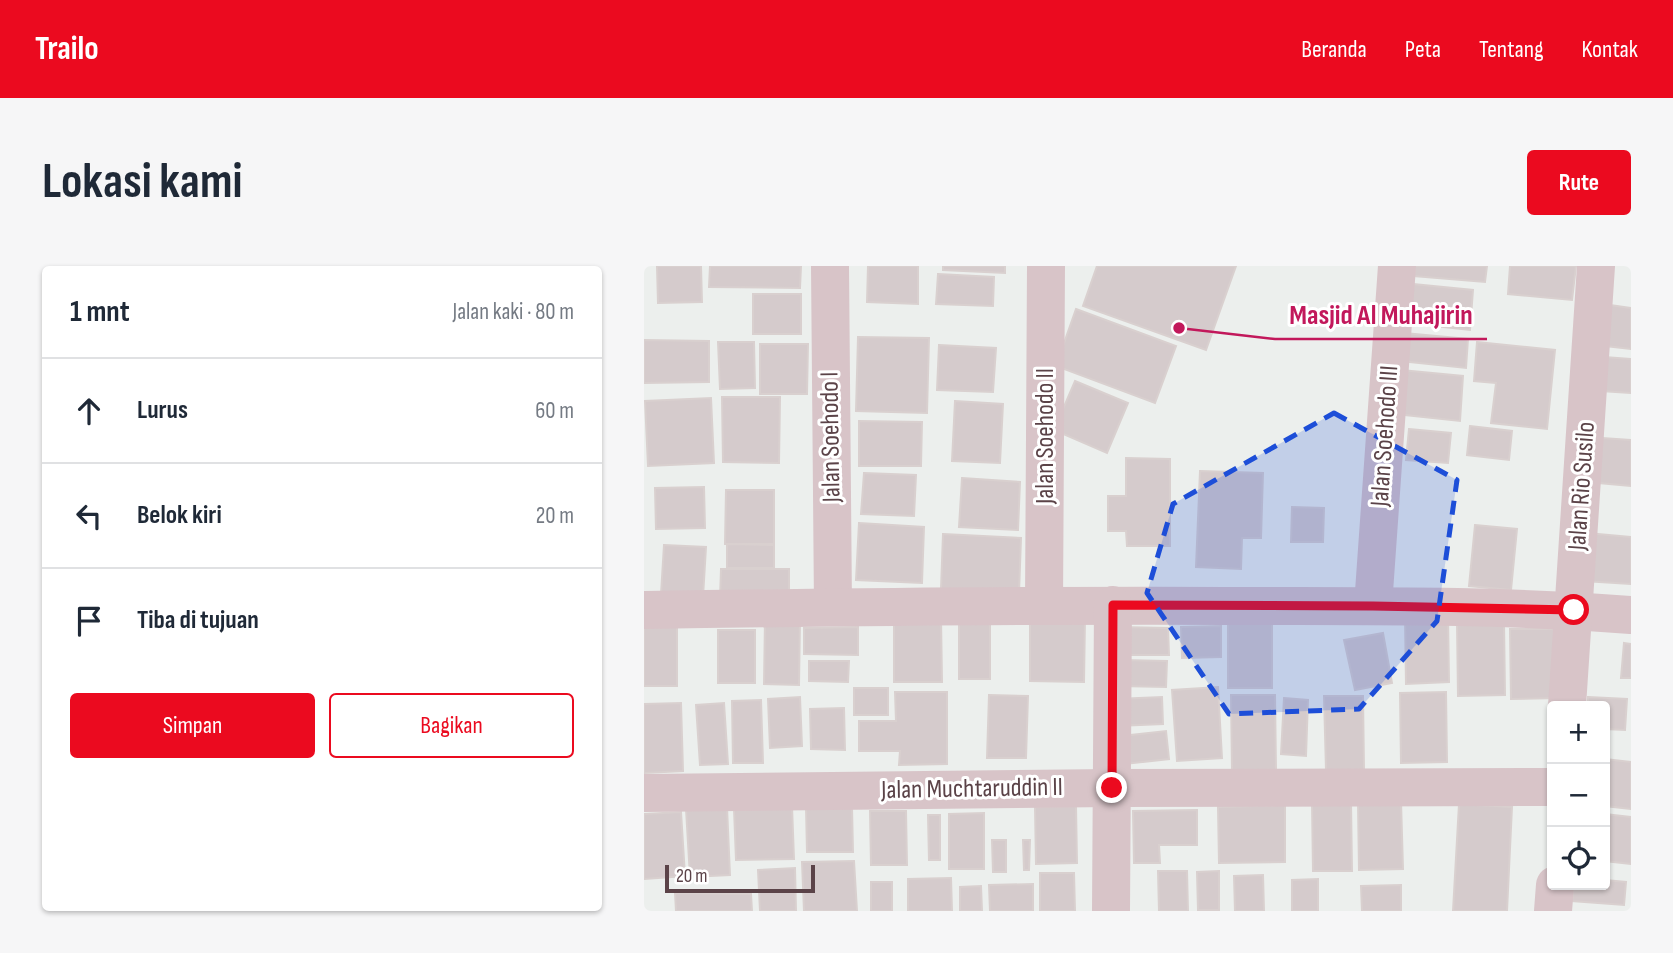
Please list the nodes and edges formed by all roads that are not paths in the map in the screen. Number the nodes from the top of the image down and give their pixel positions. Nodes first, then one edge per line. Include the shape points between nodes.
1 (830, 266) edge
2 (1046, 266) edge
3 (1397, 266) edge
4 (1596, 266) edge
5 (1044, 605) junction
6 (1113, 605) junction
7 (1373, 606) junction
8 (833, 607) junction
9 (644, 610) edge
10 (1574, 610) junction
11 (1631, 615) edge
12 (1567, 701) edge
13 (1547, 787) edge
14 (1112, 788) junction
15 (644, 793) edge
16 (1555, 890) edge
17 (1111, 911) edge
18 (1553, 911) edge

1 - 8 street, Jalan Soehodo I
2 - 5 street, Jalan Soehodo II
3 - 7 street, Jalan Soehodo III
4 - 10 street, Jalan Rio Susilo
5 - 6 street
5 - 8 street
6 - 7 street
6 - 14 street
7 - 10 street
8 - 9 street
10 - 11 street
10 - 12 street, Jalan Rio Susilo
13 - 14 street, Jalan Muchtaruddin II
14 - 15 street, Jalan Muchtaruddin II
14 - 17 street
16 - 18 street

